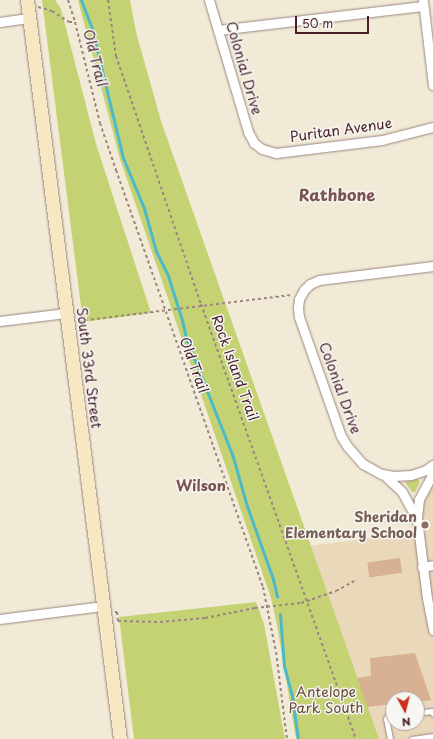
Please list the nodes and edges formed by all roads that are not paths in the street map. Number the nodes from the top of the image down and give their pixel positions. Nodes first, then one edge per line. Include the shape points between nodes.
1 (209, 0) edge
2 (423, 3) edge
3 (28, 8) edge
4 (0, 22) edge
5 (218, 30) junction
6 (433, 85) edge
7 (433, 127) edge
8 (254, 143) joint
9 (433, 266) edge
10 (67, 317) junction
11 (0, 321) edge
12 (433, 465) edge
13 (433, 473) edge
14 (382, 474) junction
15 (417, 519) junction
16 (433, 565) edge
17 (422, 567) junction
18 (104, 610) junction
19 (0, 618) edge
20 (433, 630) edge
21 (433, 736) edge
22 (120, 739) edge
23 (412, 739) edge
24 (418, 739) edge

1 - 5 street, Colonial Drive
2 - 5 street
2 - 6 street
3 - 4 street
3 - 10 main road, South 33rd Street
5 - 8 street, Colonial Drive via 248,132
7 - 8 street, Puritan Avenue via 382,140 276,152 262,149
9 - 14 street, Colonial Drive via 319,280 310,284 301,295 299,317 341,436 363,464
10 - 11 street
10 - 18 main road, South 33rd Street
12 - 14 street, Colonial Drive via 411,475
13 - 15 street via 419,499
14 - 15 street, Colonial Drive via 402,492
15 - 17 street
16 - 17 street
17 - 20 street
18 - 19 street
18 - 22 main road, South 33rd Street
21 - 24 lane
23 - 24 lane

